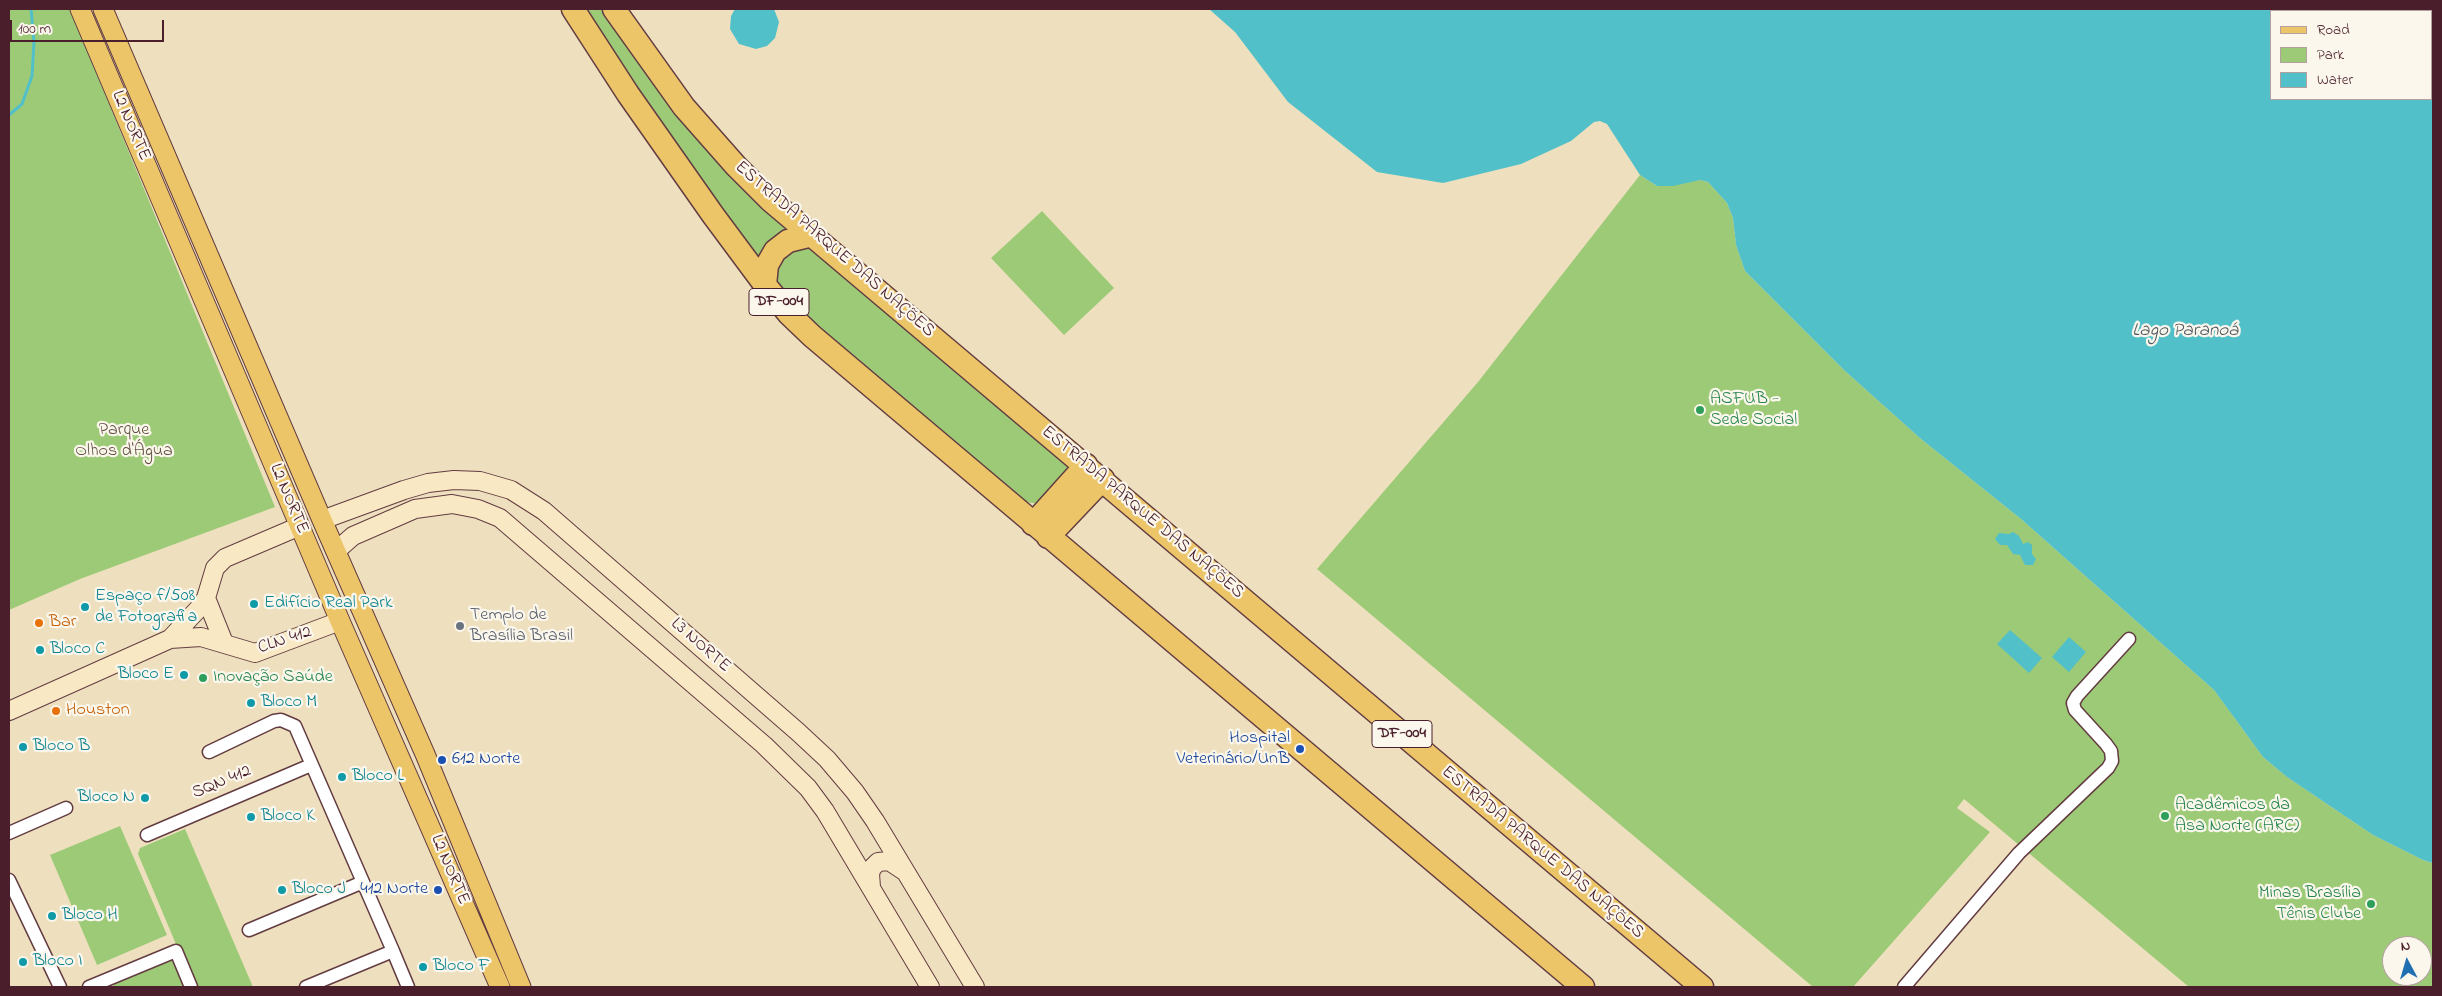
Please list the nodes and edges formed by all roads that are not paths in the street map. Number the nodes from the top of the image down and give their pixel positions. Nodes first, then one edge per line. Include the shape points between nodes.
1 (80, 9) edge
2 (103, 9) edge
3 (573, 9) edge
4 (614, 9) edge
5 (812, 235) junction
6 (765, 285) junction
7 (1094, 472) junction
8 (322, 520) junction
9 (300, 526) junction
10 (1041, 530) junction
11 (336, 551) junction
12 (206, 598) junction
13 (340, 622) junction
14 (170, 639) junction
15 (2129, 639) dead end
16 (224, 643) junction
17 (391, 678) junction
18 (370, 687) junction
19 (9, 711) edge
20 (210, 752) dead end
21 (311, 765) junction
22 (66, 808) dead end
23 (9, 833) edge
24 (147, 835) dead end
25 (906, 872) junction
26 (9, 880) edge
27 (363, 882) junction
28 (871, 887) junction
29 (249, 930) dead end
30 (393, 951) junction
31 (60, 987) edge
32 (89, 987) edge
33 (191, 987) edge
34 (306, 987) edge
35 (408, 987) edge
36 (500, 987) edge
37 (521, 987) edge
38 (930, 987) edge
39 (975, 987) edge
40 (1583, 987) edge
41 (1702, 987) edge
42 (1904, 987) edge

1 - 9 main road, L2 NORTE
2 - 8 main road, L2 NORTE
3 - 6 highway, DF-004 via 628,94
4 - 5 highway, ESTRADA PARQUE DAS NAÇÕES / DF-004 via 684,107 713,141 770,200
5 - 6 highway via 788,241 775,252 767,265
5 - 7 highway, ESTRADA PARQUE DAS NAÇÕES / DF-004
6 - 10 highway, DF-004 via 812,336
7 - 10 highway
7 - 41 highway, ESTRADA PARQUE DAS NAÇÕES / DF-004
8 - 11 main road, L2 NORTE
8 - 25 main road, L3 NORTE via 428,483 480,481 510,490 544,512 827,759 855,792
9 - 12 main road via 226,558 216,568
9 - 13 main road, L2 NORTE
10 - 40 highway, DF-004
11 - 17 main road, L2 NORTE
11 - 28 main road, L3 NORTE via 353,536 415,509 452,504 500,518 786,764 824,811
12 - 14 main road via 192,618
12 - 16 main road
13 - 16 main road, CLN 412 via 255,653
13 - 18 main road, L2 NORTE
14 - 16 main road, CLN 412 via 201,637
14 - 19 main road
15 - 42 street via 2073,703 2075,710 2111,751 2112,761 2108,768 2019,853
17 - 18 main road via 385,684
17 - 37 main road, L2 NORTE
18 - 36 main road, L2 NORTE
20 - 21 street, SQN 412 via 282,720 295,726
21 - 24 street, SQN 412
21 - 27 street, SQN 412
22 - 23 street
25 - 28 main road via 889,860 878,862 870,874
25 - 39 main road, L3 NORTE
26 - 31 street
27 - 29 street
27 - 30 street, SQN 412
28 - 38 main road, L3 NORTE
30 - 34 street
30 - 35 street, SQN 412
32 - 33 street via 176,951

